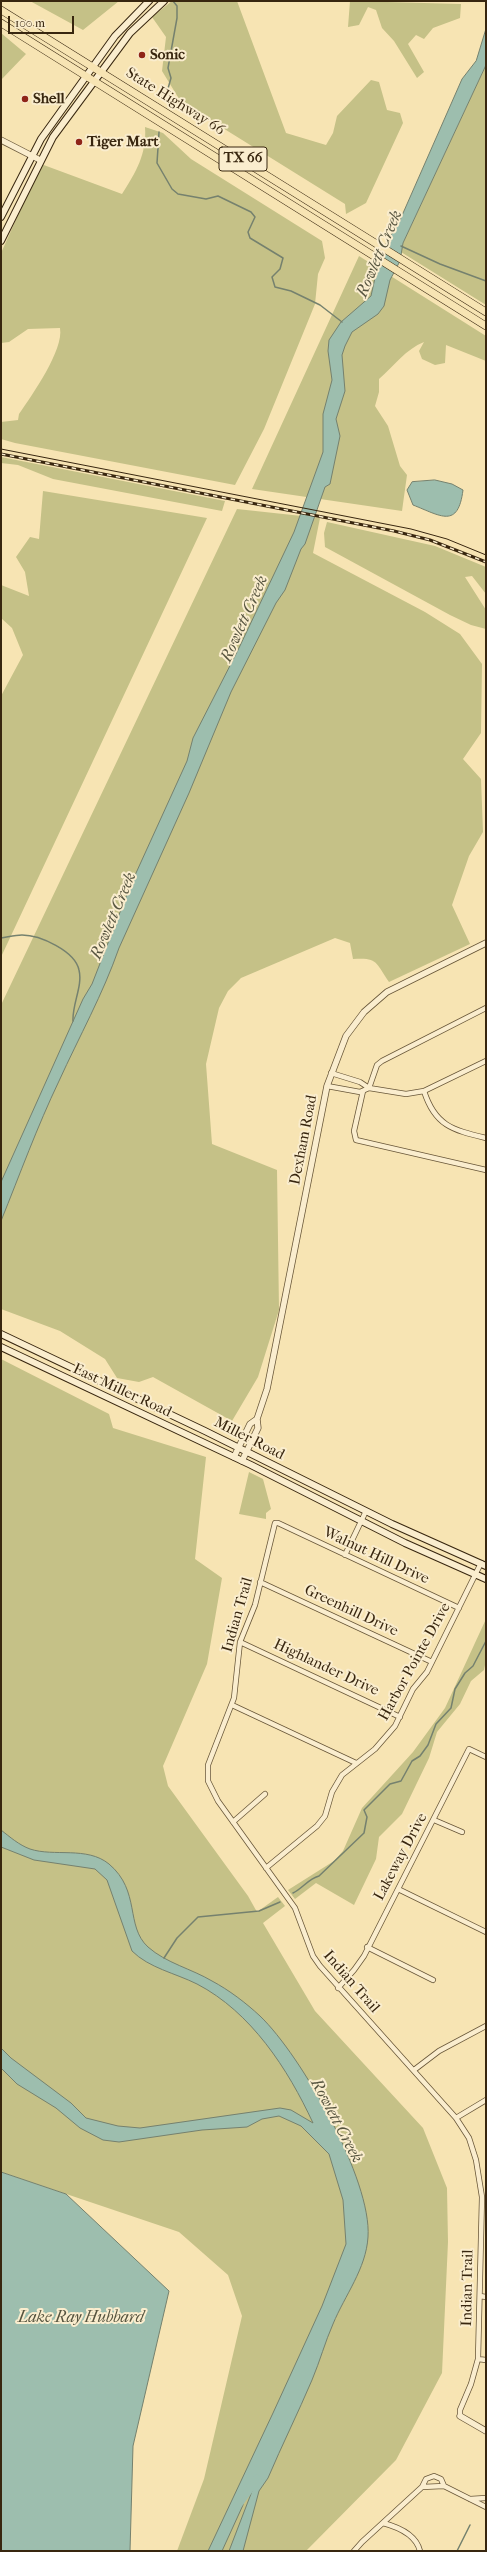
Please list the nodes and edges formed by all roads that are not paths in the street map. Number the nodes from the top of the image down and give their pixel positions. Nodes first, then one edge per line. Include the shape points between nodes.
1 (149, 1) edge
2 (164, 1) edge
3 (1, 10) edge
4 (1, 23) edge
5 (93, 67) junction
6 (102, 72) junction
7 (86, 76) junction
8 (95, 82) junction
9 (1, 140) edge
10 (32, 156) junction
11 (40, 160) junction
12 (1, 217) edge
13 (1, 241) edge
14 (486, 312) edge
15 (486, 326) edge
16 (486, 943) edge
17 (486, 1008) edge
18 (486, 1061) edge
19 (331, 1073) junction
20 (327, 1086) junction
21 (369, 1088) junction
22 (424, 1091) junction
23 (363, 1092) junction
24 (486, 1138) edge
25 (486, 1170) edge
26 (1, 1334) edge
27 (1, 1347) edge
28 (257, 1419) junction
29 (238, 1448) junction
30 (246, 1452) junction
31 (234, 1457) junction
32 (242, 1461) junction
33 (366, 1511) junction
34 (361, 1522) junction
35 (282, 1525) joint
36 (345, 1555) junction
37 (483, 1564) edge
38 (475, 1574) junction
39 (486, 1579) edge
40 (260, 1582) junction
41 (459, 1608) junction
42 (240, 1642) junction
43 (432, 1662) junction
44 (232, 1705) junction
45 (400, 1717) junction
46 (486, 1757) edge
47 (356, 1763) junction
48 (265, 1794) dead end
49 (434, 1820) junction
50 (233, 1822) junction
51 (462, 1832) dead end
52 (266, 1868) junction
53 (398, 1889) junction
54 (486, 1932) edge
55 (368, 1947) junction
56 (433, 1980) dead end
57 (338, 1988) junction
58 (486, 2026) edge
59 (414, 2070) junction
60 (486, 2100) edge
61 (456, 2118) junction
62 (484, 2197) edge
63 (480, 2296) junction
64 (486, 2297) edge
65 (478, 2359) junction
66 (486, 2360) edge
67 (460, 2416) joint
68 (486, 2431) edge
69 (444, 2486) junction
70 (422, 2487) junction
71 (486, 2498) edge
72 (470, 2499) junction
73 (486, 2507) edge
74 (383, 2524) junction
75 (354, 2551) edge
76 (420, 2551) edge

1 - 5 main road via 114,36
2 - 6 main road via 130,33
3 - 5 main road, State Highway 66 / TX 66
4 - 7 main road, State Highway 66 / TX 66
5 - 6 main road, State Highway 66 / TX 66
5 - 7 main road
6 - 8 main road
6 - 14 main road, State Highway 66 / TX 66
7 - 8 main road, State Highway 66 / TX 66
7 - 10 main road via 40,139
8 - 11 main road via 53,137
8 - 15 main road, State Highway 66 / TX 66
9 - 10 street
10 - 11 street
10 - 12 main road
11 - 13 main road
16 - 19 street, Dexham Road via 396,986 372,1004 346,1036
17 - 21 street via 386,1058 377,1065
18 - 22 street
19 - 20 street, Dexham Road
19 - 21 street via 360,1082
20 - 23 street
20 - 28 street, Dexham Road via 267,1390
21 - 22 street via 399,1094
21 - 23 street
22 - 24 street via 431,1109 444,1124
23 - 25 street via 354,1131 356,1140
26 - 29 main road, Miller Road
27 - 31 main road, East Miller Road via 138,1414
28 - 29 street, Dexham Road via 250,1424
28 - 30 street, Dexham Road via 258,1428
29 - 30 main road, Miller Road
29 - 31 street, Dexham Road
30 - 32 street, Dexham Road
30 - 33 main road, Miller Road
31 - 32 main road, Miller Road
32 - 34 main road, Miller Road
33 - 34 street
33 - 37 main road, Miller Road
34 - 36 street
34 - 38 main road, Miller Road
35 - 36 street, Walnut Hill Drive
35 - 40 street, Indian Trail via 275,1524 272,1528
36 - 41 street, Walnut Hill Drive
37 - 38 street, Harbor Pointe Drive
38 - 39 main road, Miller Road
38 - 41 street, Harbor Pointe Drive
40 - 42 street, Indian Trail
40 - 43 street, Greenhill Drive
41 - 43 street, Harbor Pointe Drive
42 - 44 street, Indian Trail
42 - 45 street, Highlander Drive
43 - 45 street, Harbor Pointe Drive via 414,1688
44 - 47 street
44 - 50 street, Indian Trail via 214,1748 208,1773 212,1790
45 - 47 street, Harbor Pointe Drive via 375,1749
46 - 49 street, Lakeway Drive via 469,1749
47 - 52 street, Harbor Pointe Drive via 337,1782 325,1816 317,1826
48 - 50 street
49 - 51 street
49 - 53 street, Lakeway Drive
50 - 52 street, Indian Trail
52 - 57 street, Indian Trail via 295,1908 313,1956
53 - 54 street
53 - 55 street, Lakeway Drive
55 - 56 street
55 - 57 street, Lakeway Drive via 354,1970
57 - 59 street, Indian Trail
58 - 59 street via 439,2051
59 - 61 street, Indian Trail
60 - 61 street
61 - 62 street, Indian Trail via 469,2138
62 - 63 street, Indian Trail
63 - 64 street
63 - 65 street, Indian Trail
65 - 66 street
65 - 67 street, Indian Trail
67 - 68 street
69 - 70 street
69 - 70 street via 441,2479 434,2476 426,2478
69 - 72 street
70 - 74 street
71 - 72 street
72 - 73 street
74 - 75 street
74 - 76 street via 396,2526 406,2533 416,2541

